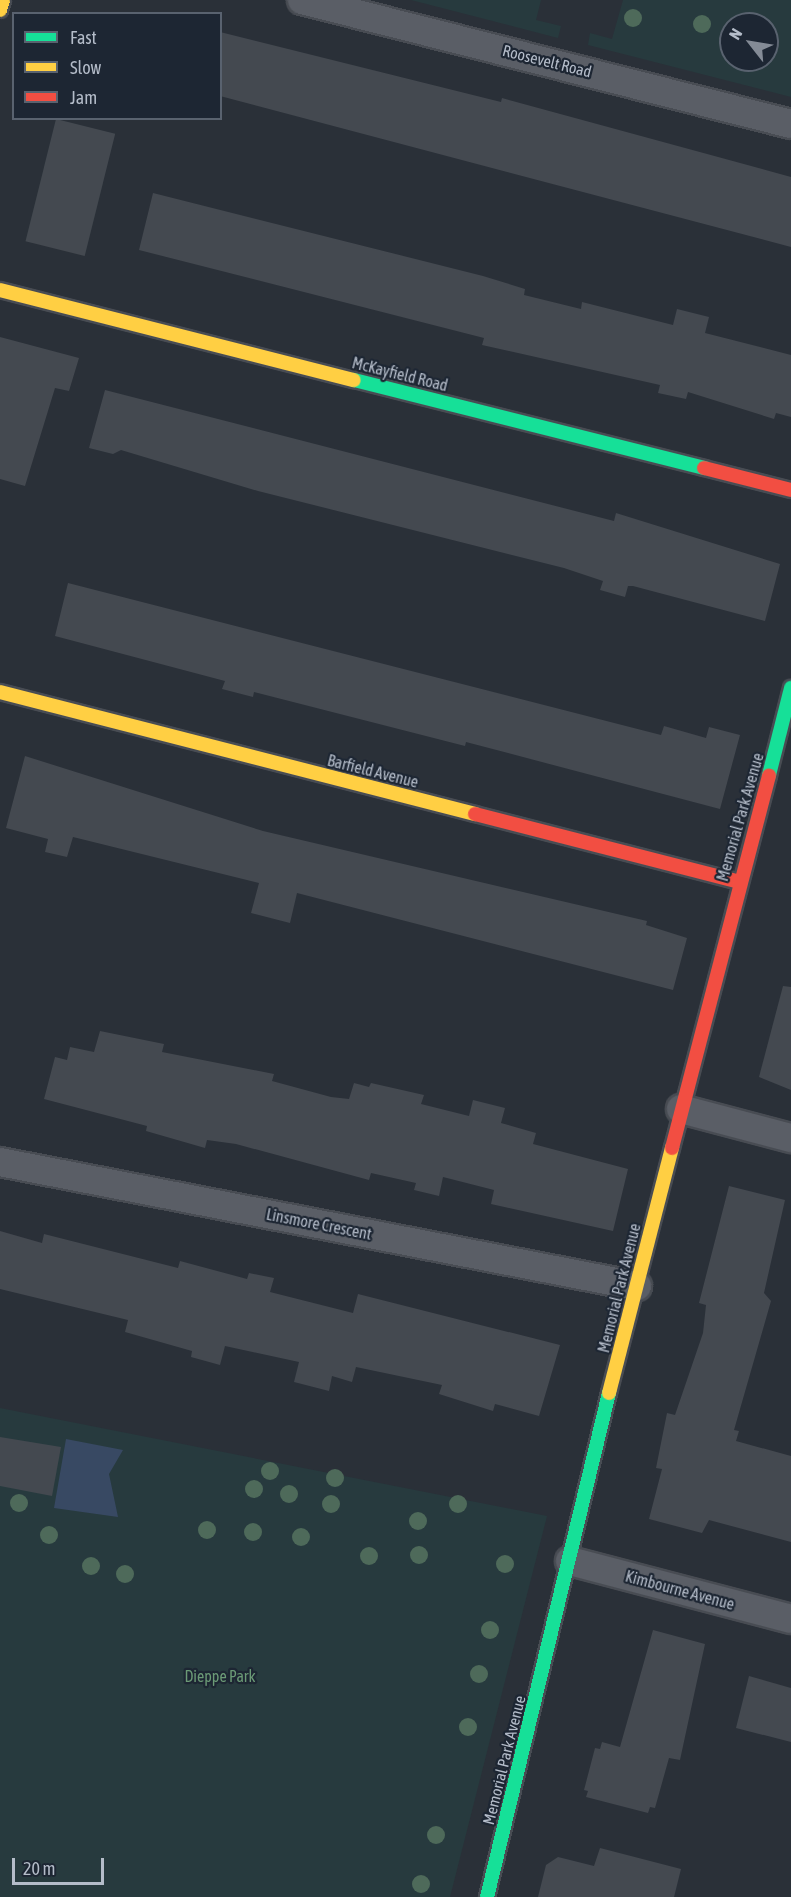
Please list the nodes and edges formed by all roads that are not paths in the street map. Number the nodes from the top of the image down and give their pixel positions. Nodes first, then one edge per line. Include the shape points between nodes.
1 (3, 0) edge
2 (302, 0) edge
3 (0, 10) edge
4 (791, 124) edge
5 (0, 290) edge
6 (791, 490) edge
7 (791, 688) edge
8 (0, 692) edge
9 (739, 882) junction
10 (681, 1109) junction
11 (791, 1138) edge
12 (0, 1162) edge
13 (637, 1286) junction
14 (570, 1561) junction
15 (791, 1619) edge
16 (487, 1897) edge

1 - 3 street
2 - 4 street, Roosevelt Road
5 - 6 street, McKayfield Road
7 - 9 street, Memorial Park Avenue
8 - 9 street, Barfield Avenue
9 - 10 street, Memorial Park Avenue
10 - 11 street
10 - 13 street, Memorial Park Avenue
12 - 13 street, Linsmore Crescent
13 - 14 street, Memorial Park Avenue
14 - 15 street, Kimbourne Avenue
14 - 16 street, Memorial Park Avenue

